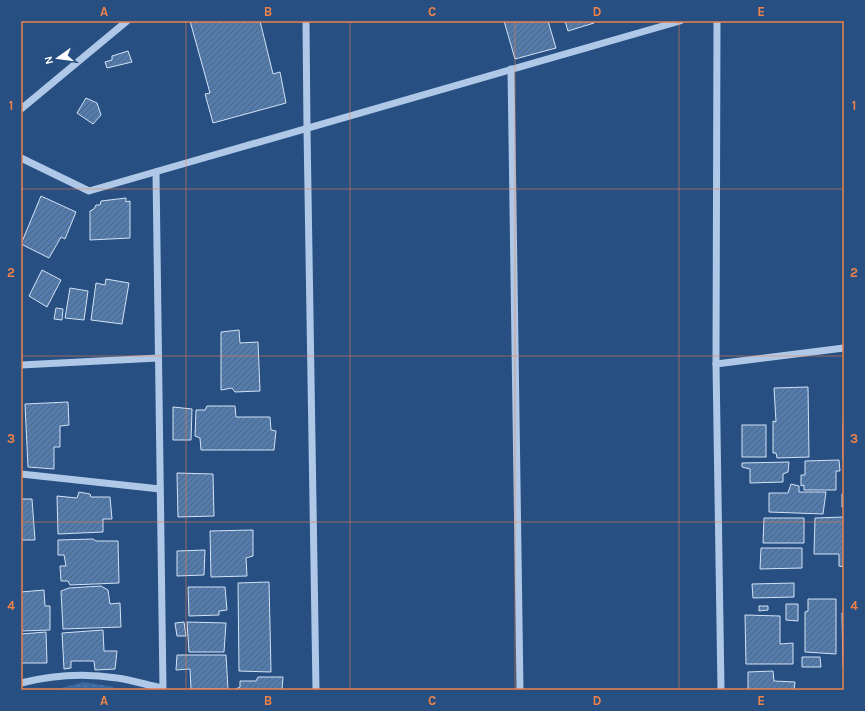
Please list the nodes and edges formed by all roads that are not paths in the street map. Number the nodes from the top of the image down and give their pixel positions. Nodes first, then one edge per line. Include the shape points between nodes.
1 (127, 21) edge
2 (306, 21) edge
3 (680, 21) edge
4 (717, 21) edge
5 (511, 69) junction
6 (21, 109) edge
7 (307, 130) junction
8 (21, 158) edge
9 (156, 172) junction
10 (844, 348) edge
11 (158, 358) junction
12 (716, 364) junction
13 (21, 365) edge
14 (21, 474) edge
15 (160, 489) junction
16 (21, 683) edge
17 (162, 689) edge
18 (316, 690) edge
19 (520, 690) edge
20 (721, 690) edge

1 - 6 street
2 - 7 street
3 - 5 street
4 - 12 street
5 - 7 street
5 - 19 street
7 - 9 street
7 - 18 street
8 - 9 street via 89,191
9 - 11 street
10 - 12 street
11 - 13 street
11 - 15 street
12 - 20 street
14 - 15 street
15 - 17 street
16 - 17 street via 38,678 86,675 118,678

